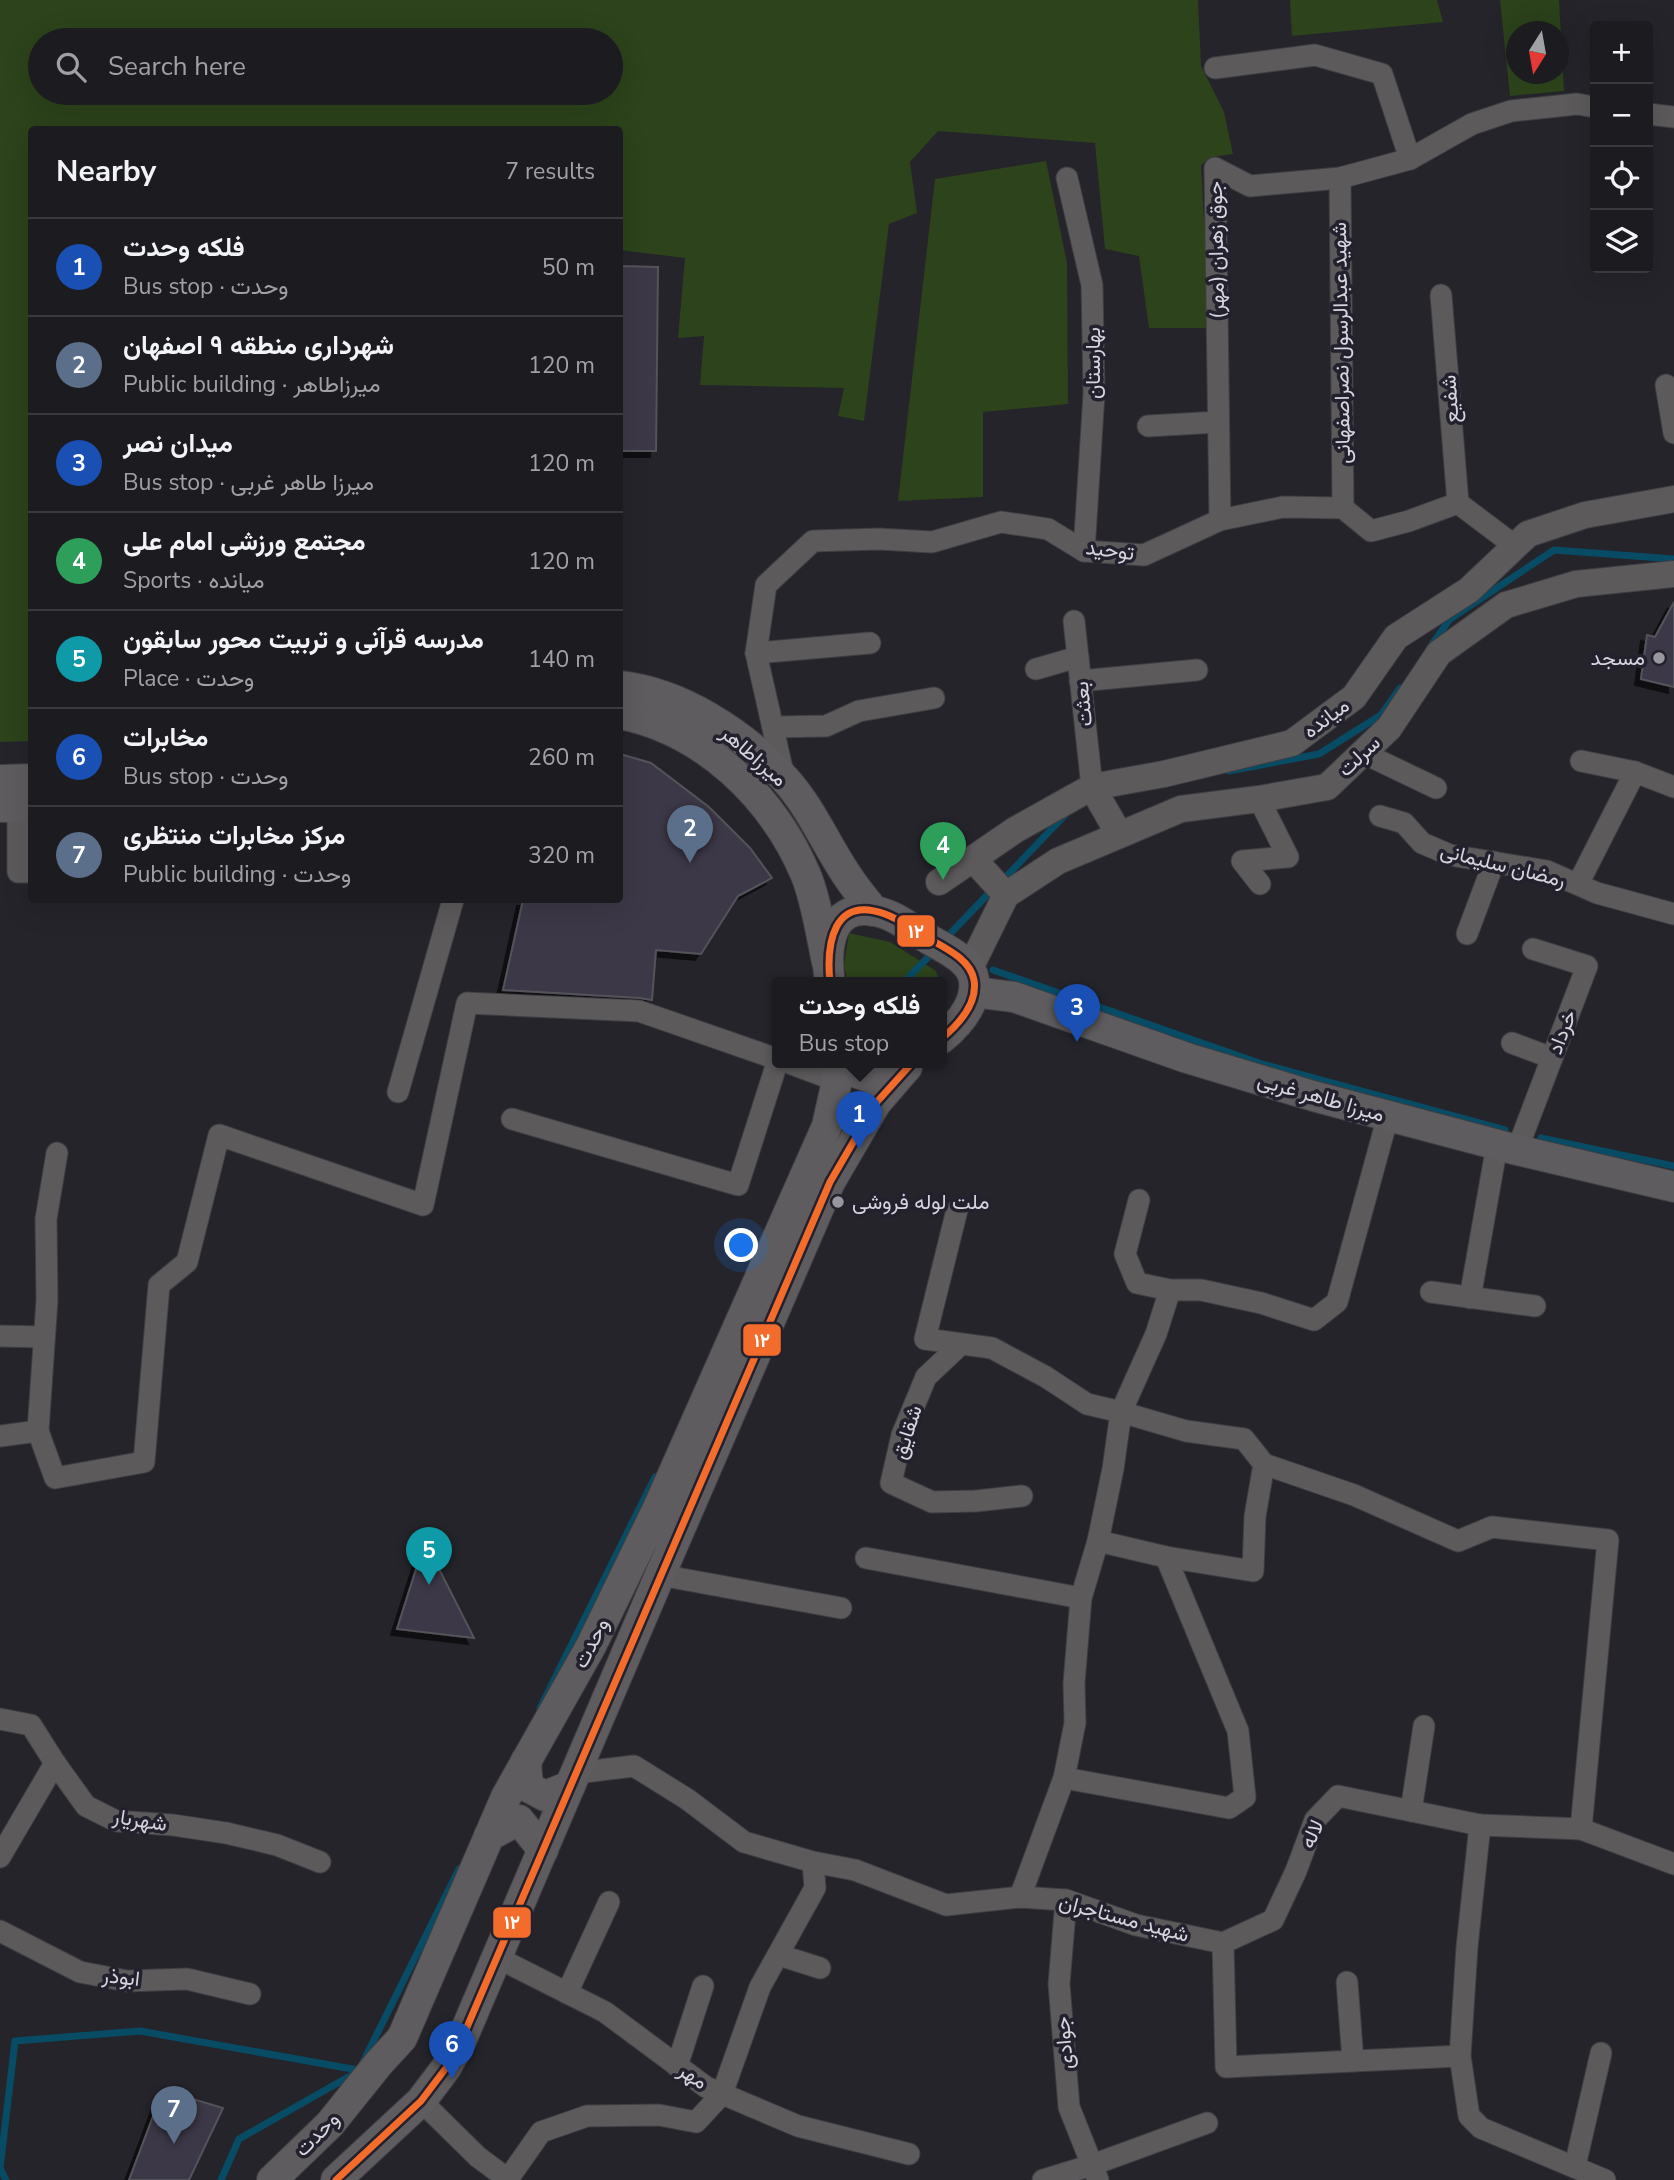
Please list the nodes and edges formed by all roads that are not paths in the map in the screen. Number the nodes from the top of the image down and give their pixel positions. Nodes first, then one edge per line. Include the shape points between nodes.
1 (1215, 68) dead end
2 (1590, 106) edge
3 (1653, 115) edge
4 (1674, 117) edge
5 (1410, 159) junction
6 (1068, 178) dead end
7 (1340, 178) junction
8 (1441, 295) dead end
9 (1666, 385) dead end
10 (1218, 422) junction
11 (1148, 426) dead end
12 (1674, 433) edge
13 (1674, 499) edge
14 (1458, 503) junction
15 (1343, 508) junction
16 (1220, 520) junction
17 (1515, 546) junction
18 (1084, 551) junction
19 (1674, 574) edge
20 (1074, 621) dead end
21 (870, 643) dead end
22 (756, 653) junction
23 (1078, 657) junction
24 (1036, 669) dead end
25 (1197, 670) dead end
26 (1080, 681) junction
27 (623, 686) edge
28 (934, 698) dead end
29 (623, 714) edge
30 (773, 727) junction
31 (1363, 752) junction
32 (1581, 761) dead end
33 (1635, 772) junction
34 (0, 779) edge
35 (28, 779) edge
36 (785, 779) junction
37 (1674, 787) edge
38 (1436, 788) dead end
39 (1095, 793) junction
40 (1259, 799) junction
41 (17, 807) edge
42 (1380, 816) dead end
43 (1119, 834) junction
44 (973, 859) junction
45 (1494, 862) junction
46 (28, 872) edge
47 (939, 882) dead end
48 (1260, 884) dead end
49 (1578, 884) junction
50 (1000, 889) junction
51 (452, 903) edge
52 (874, 911) junction
53 (1674, 914) edge
54 (1467, 934) dead end
55 (1533, 949) dead end
56 (829, 972) edge
57 (972, 980) junction
58 (947, 1034) edge
59 (1512, 1043) dead end
60 (1552, 1058) junction
61 (772, 1059) edge
62 (775, 1068) edge
63 (904, 1068) edge
64 (906, 1068) edge
65 (842, 1069) edge
66 (398, 1092) dead end
67 (1388, 1116) junction
68 (512, 1119) dead end
69 (1507, 1148) junction
70 (57, 1153) dead end
71 (1673, 1186) edge
72 (1139, 1200) dead end
73 (957, 1210) dead end
74 (1170, 1290) junction
75 (1431, 1292) dead end
76 (1470, 1298) junction
77 (1535, 1306) dead end
78 (0, 1336) edge
79 (44, 1336) junction
80 (960, 1345) junction
81 (1121, 1412) junction
82 (38, 1431) junction
83 (0, 1436) edge
84 (1264, 1464) junction
85 (1022, 1496) dead end
86 (1098, 1541) junction
87 (1166, 1557) junction
88 (866, 1558) dead end
89 (660, 1575) junction
90 (1081, 1598) junction
91 (841, 1608) dead end
92 (0, 1719) edge
93 (1424, 1726) dead end
94 (526, 1761) junction
95 (55, 1763) junction
96 (1064, 1778) junction
97 (573, 1780) junction
98 (1411, 1811) junction
99 (1480, 1825) junction
100 (1581, 1829) junction
101 (489, 1836) junction
102 (542, 1850) junction
103 (0, 1857) edge
104 (320, 1862) dead end
105 (813, 1862) junction
106 (1674, 1864) edge
107 (1020, 1897) junction
108 (1066, 1900) junction
109 (609, 1902) dead end
110 (0, 1931) edge
111 (1223, 1943) junction
112 (779, 1955) junction
113 (496, 1957) junction
114 (820, 1968) dead end
115 (1347, 1982) dead end
116 (703, 1986) dead end
117 (567, 1993) junction
118 (250, 1994) dead end
119 (1601, 2053) dead end
120 (1460, 2056) junction
121 (1353, 2061) junction
122 (677, 2066) junction
123 (722, 2094) junction
124 (421, 2101) junction
125 (1207, 2123) dead end
126 (909, 2154) dead end
127 (1575, 2166) junction
128 (1095, 2173) edge
129 (509, 2179) edge
130 (271, 2180) edge
131 (336, 2180) edge
132 (1043, 2180) edge
133 (1605, 2180) edge

1 - 5 street via 1315,55 1382,74
2 - 5 street, جوق زهران (مهر) via 1511,111 1472,124
3 - 4 street
5 - 7 street, جوق زهران (مهر)
6 - 18 street, بهارستان via 1092,285 1094,394
7 - 10 street, جوق زهران (مهر) via 1250,186 1215,168
7 - 15 street, شهید عبدالرسول نصراصفهانی
8 - 14 street, شفیع
9 - 12 street
10 - 11 street
10 - 16 street, جوق زهران (مهر)
13 - 17 street, میانده via 1585,515 1528,534
14 - 15 street via 1371,531
14 - 17 street
15 - 16 street, توحید via 1283,507
16 - 18 street, توحید via 1144,555
17 - 39 street, میانده via 1469,590 1396,637 1354,697 1292,743
18 - 22 street, توحید via 1048,529 1001,522 932,542 813,541 766,585
19 - 31 street, سرلت via 1576,584 1506,605 1439,653 1389,728
20 - 23 street, بعثت
21 - 22 street
22 - 30 street, توحید
23 - 24 street
23 - 26 street, بعثت
25 - 26 street
26 - 39 street, بعثت
27 - 36 main road, میرزاطاهر via 680,702 712,720
28 - 30 street via 859,711 826,726
29 - 56 main road, میرزاطاهر via 671,730 702,749 738,775 765,805 806,875
30 - 36 street, توحید
31 - 38 street
31 - 40 street, سرلت via 1327,787
32 - 33 street
33 - 37 street
33 - 49 street
34 - 35 main road
36 - 52 main road, میرزاطاهر
39 - 43 street
39 - 44 street, میانده via 1015,830
40 - 43 street, سرلت via 1181,809
40 - 48 street via 1288,857 1242,861
41 - 46 street via 18,872
42 - 45 street, رمضان سلیمانی via 1404,823 1422,843 1450,855
43 - 50 street, سرلت
44 - 47 street, میانده
44 - 50 street
45 - 49 street, رمضان سلیمانی via 1547,871
45 - 54 street
49 - 53 street, رمضان سلیمانی
50 - 57 street
51 - 66 street
52 - 56 main road via 847,914 837,922 831,935
52 - 57 main road via 895,918 958,957
55 - 60 street, خرداد via 1587,966
57 - 58 main road via 969,1006
57 - 67 main road, میرزا طاهر غربی via 1187,1058
59 - 60 street
60 - 69 street, خرداد
61 - 82 street via 639,1010 467,1003 423,1205 219,1135 187,1262 159,1285 144,1462 55,1478
62 - 68 street via 738,1185
63 - 65 main road via 891,1077 874,1079
64 - 89 main road, وحدت via 876,1103 830,1182
65 - 94 main road, وحدت via 827,1126 658,1508 591,1646
67 - 69 main road, میرزا طاهر غربی
67 - 74 street via 1337,1302 1314,1321 1201,1290
69 - 71 main road, میرزا طاهر غربی
69 - 76 street, خرداد
70 - 79 street via 46,1219
72 - 74 street via 1125,1254 1137,1283
73 - 80 street via 925,1339
74 - 81 street
75 - 76 street
76 - 77 street
78 - 79 street
79 - 82 street
80 - 81 street via 992,1348 1087,1404
80 - 85 street, شقایق via 926,1377 902,1435 891,1483 932,1502
81 - 84 street via 1186,1431 1244,1438
81 - 86 street
82 - 83 street
84 - 87 street via 1252,1571
84 - 100 street via 1354,1495 1458,1541 1492,1527 1608,1540
86 - 87 street
86 - 90 street
87 - 96 street via 1238,1731 1245,1797 1229,1808
88 - 90 street
89 - 91 street
89 - 97 main road, وحدت
90 - 96 street via 1075,1723
92 - 95 street, شهریار via 31,1725
93 - 98 street
94 - 97 main road via 528,1787 545,1796
94 - 101 main road, وحدت
95 - 103 street
95 - 104 street, شهریار via 86,1806 116,1821 226,1833
96 - 107 street
97 - 102 main road, وحدت
97 - 105 street, شهید مستاجران via 634,1766 744,1842
98 - 99 street, لاله
98 - 111 street, لاله via 1338,1796 1315,1820 1273,1920
99 - 100 street, لاله
99 - 120 street
100 - 106 street, لاله
101 - 102 main road via 519,1820
101 - 130 main road, وحدت via 402,2038 330,2124
102 - 113 main road, وحدت
105 - 107 street, شهید مستاجران via 855,1870 946,1906
105 - 112 street via 815,1888
107 - 108 street, شهید مستاجران
108 - 111 street, شهید مستاجران via 1136,1925
108 - 128 street, جوادی via 1059,1984 1069,2107
109 - 117 street
110 - 118 street, ابوذر via 80,1972 127,1981 187,1979
111 - 121 street via 1226,2067
112 - 114 street
112 - 123 street via 760,1987
113 - 117 street, مهر
113 - 124 main road, وحدت via 456,2050
115 - 121 street
116 - 122 street
117 - 122 street, مهر via 605,2012
119 - 127 street
120 - 121 street
120 - 127 street via 1469,2116 1481,2128
122 - 123 street, مهر
123 - 126 street, مهر via 798,2126
123 - 129 street via 696,2122 659,2115 587,2116 541,2132
124 - 129 street via 478,2157
124 - 131 main road, وحدت
125 - 128 street
127 - 133 street
128 - 132 street

